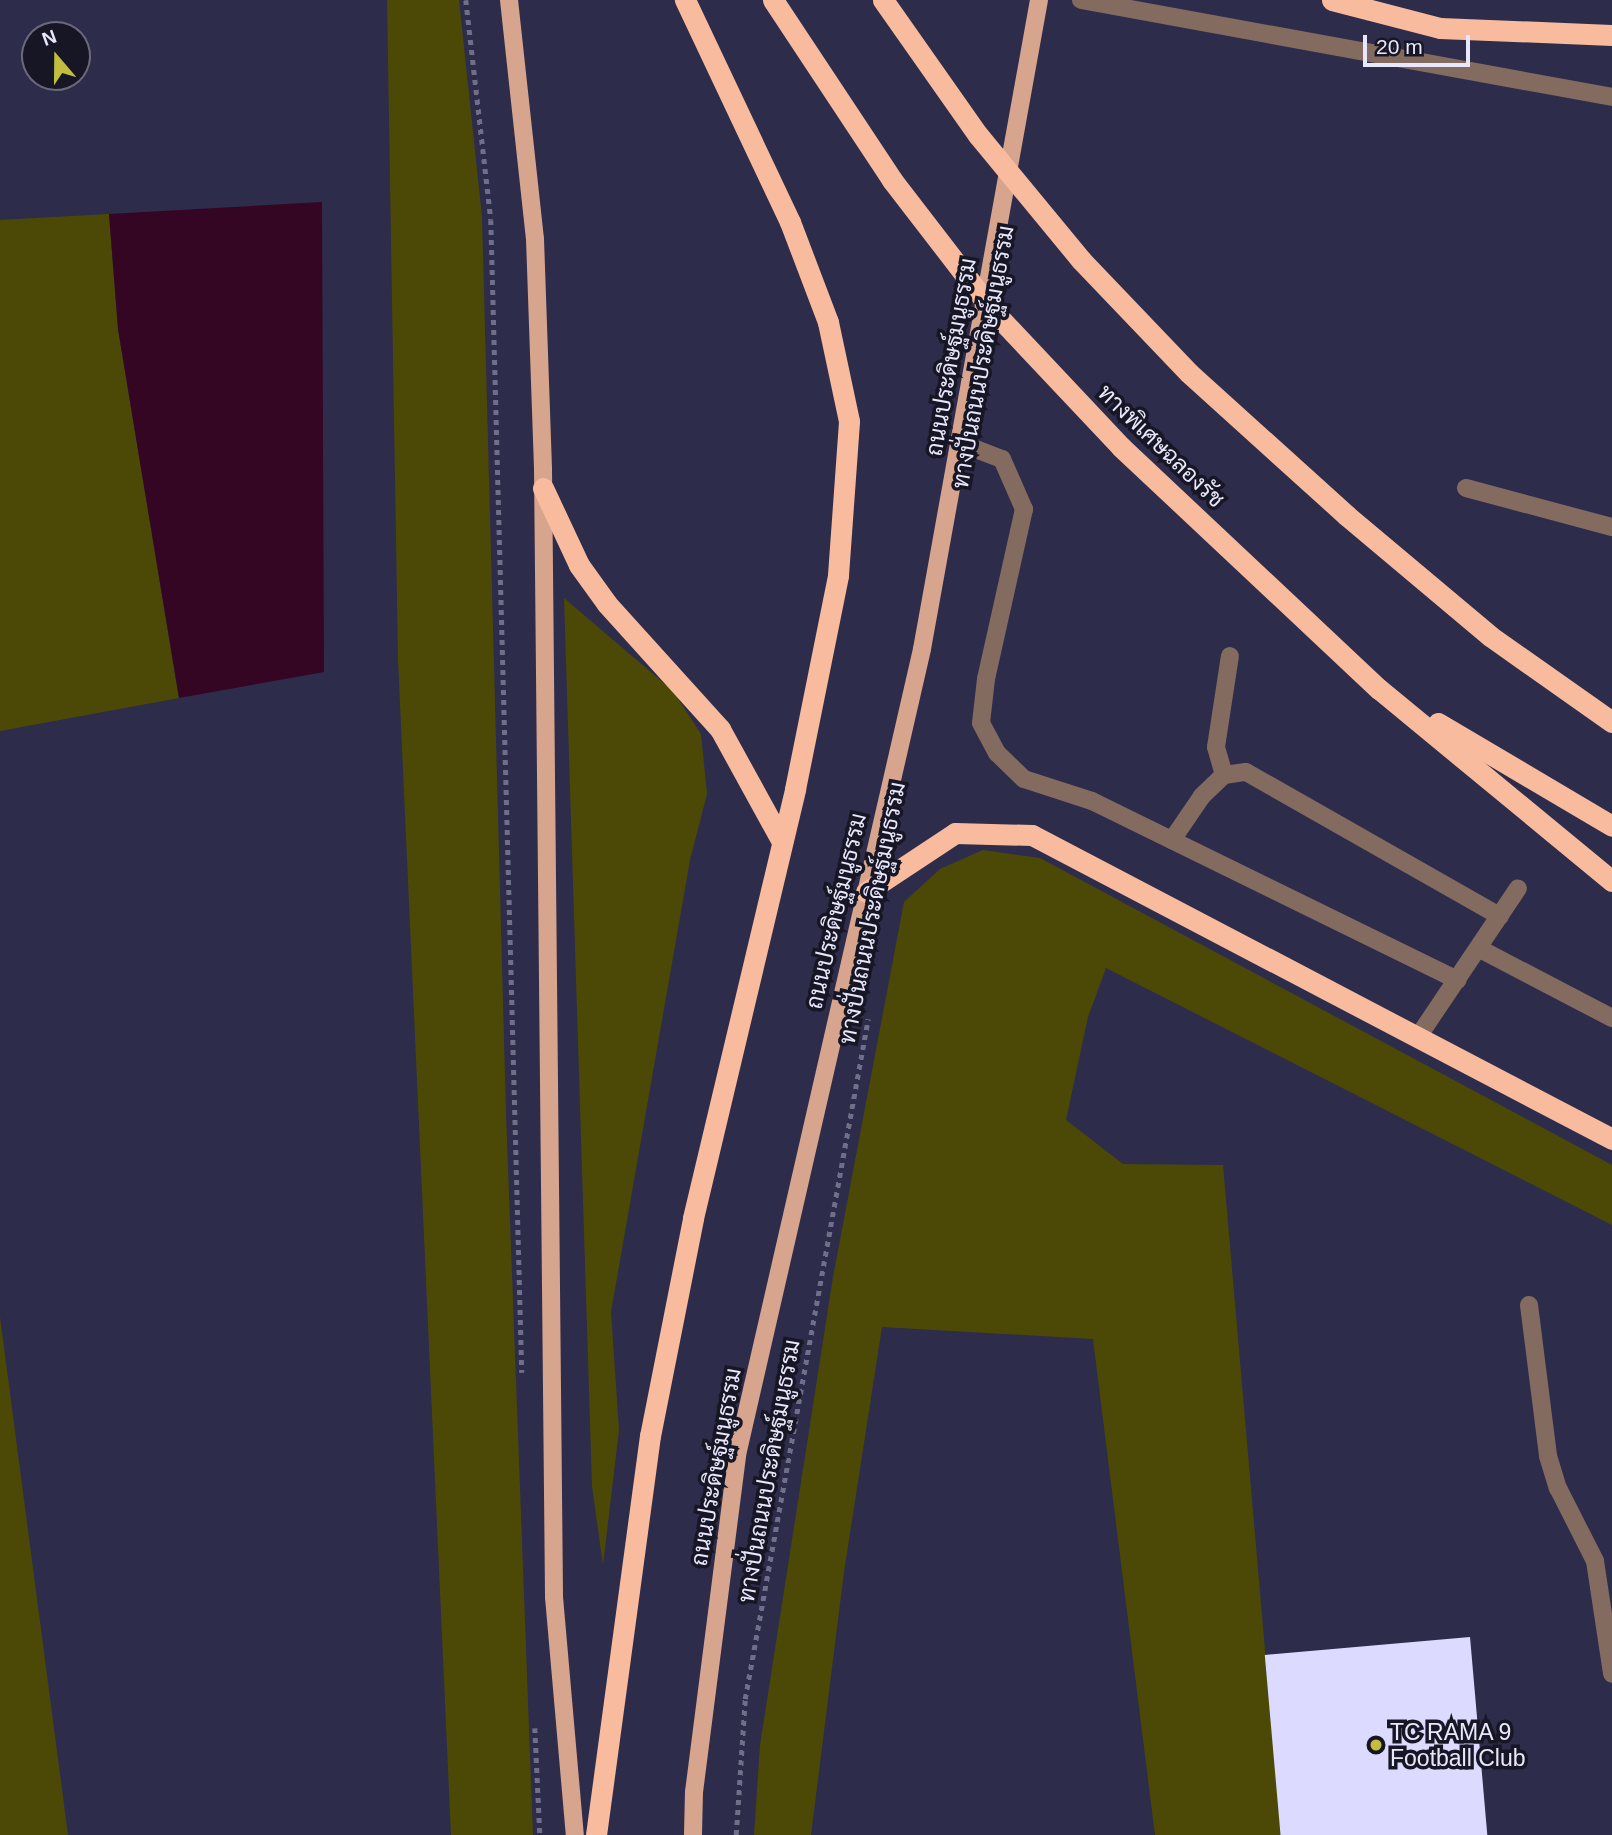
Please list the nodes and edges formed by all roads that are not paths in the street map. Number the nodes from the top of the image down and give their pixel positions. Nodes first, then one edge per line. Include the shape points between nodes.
1 (509, 0) edge
2 (685, 0) edge
3 (774, 0) edge
4 (883, 0) edge
5 (1039, 0) edge
6 (1081, 0) edge
7 (1332, 0) edge
8 (1612, 35) edge
9 (1612, 97) edge
10 (960, 443) junction
11 (543, 488) junction
12 (1466, 488) dead end
13 (1612, 527) edge
14 (1230, 656) dead end
15 (1379, 689) junction
16 (1612, 722) edge
17 (1224, 775) junction
18 (1612, 826) edge
19 (1172, 840) junction
20 (782, 842) junction
21 (1612, 881) edge
22 (1518, 888) dead end
23 (866, 892) junction
24 (1500, 916) junction
25 (1480, 949) junction
26 (1458, 980) junction
27 (1612, 1018) edge
28 (1418, 1037) junction
29 (1612, 1139) edge
30 (1529, 1305) dead end
31 (1612, 1674) edge
32 (575, 1835) edge
33 (596, 1835) edge
34 (693, 1835) edge

1 - 11 main road via 535,239
2 - 20 highway via 790,222 828,322 849,421 838,575
3 - 15 highway, ทางพิเศษฉลองรัช, bridge via 892,180 993,312 1121,447
4 - 16 highway, bridge via 987,145 1081,260 1189,373 1346,515 1490,636
5 - 10 main road, ถนนประดิษฐ์มนูธรรม
6 - 9 lane
7 - 8 highway via 1440,28
10 - 19 lane via 1002,459 1024,509 986,679 981,723 997,753 1024,779 1092,801
10 - 23 main road, ถนนประดิษฐ์มนูธรรม via 922,649
11 - 20 highway via 579,565 607,604 720,729
11 - 32 main road via 554,1597
12 - 13 lane
14 - 17 lane via 1216,747
15 - 18 highway, ทางพิเศษฉลองรัช
15 - 21 highway
17 - 19 lane via 1202,796
17 - 24 lane via 1246,772
19 - 26 lane
20 - 33 highway via 693,1218 650,1436
22 - 24 lane
23 - 28 highway via 956,833 1032,835
23 - 34 main road, ถนนประดิษฐ์มนูธรรม via 737,1455 694,1792
24 - 25 lane
25 - 26 lane
25 - 27 lane
26 - 28 lane
28 - 29 highway
30 - 31 lane via 1548,1456 1595,1561

